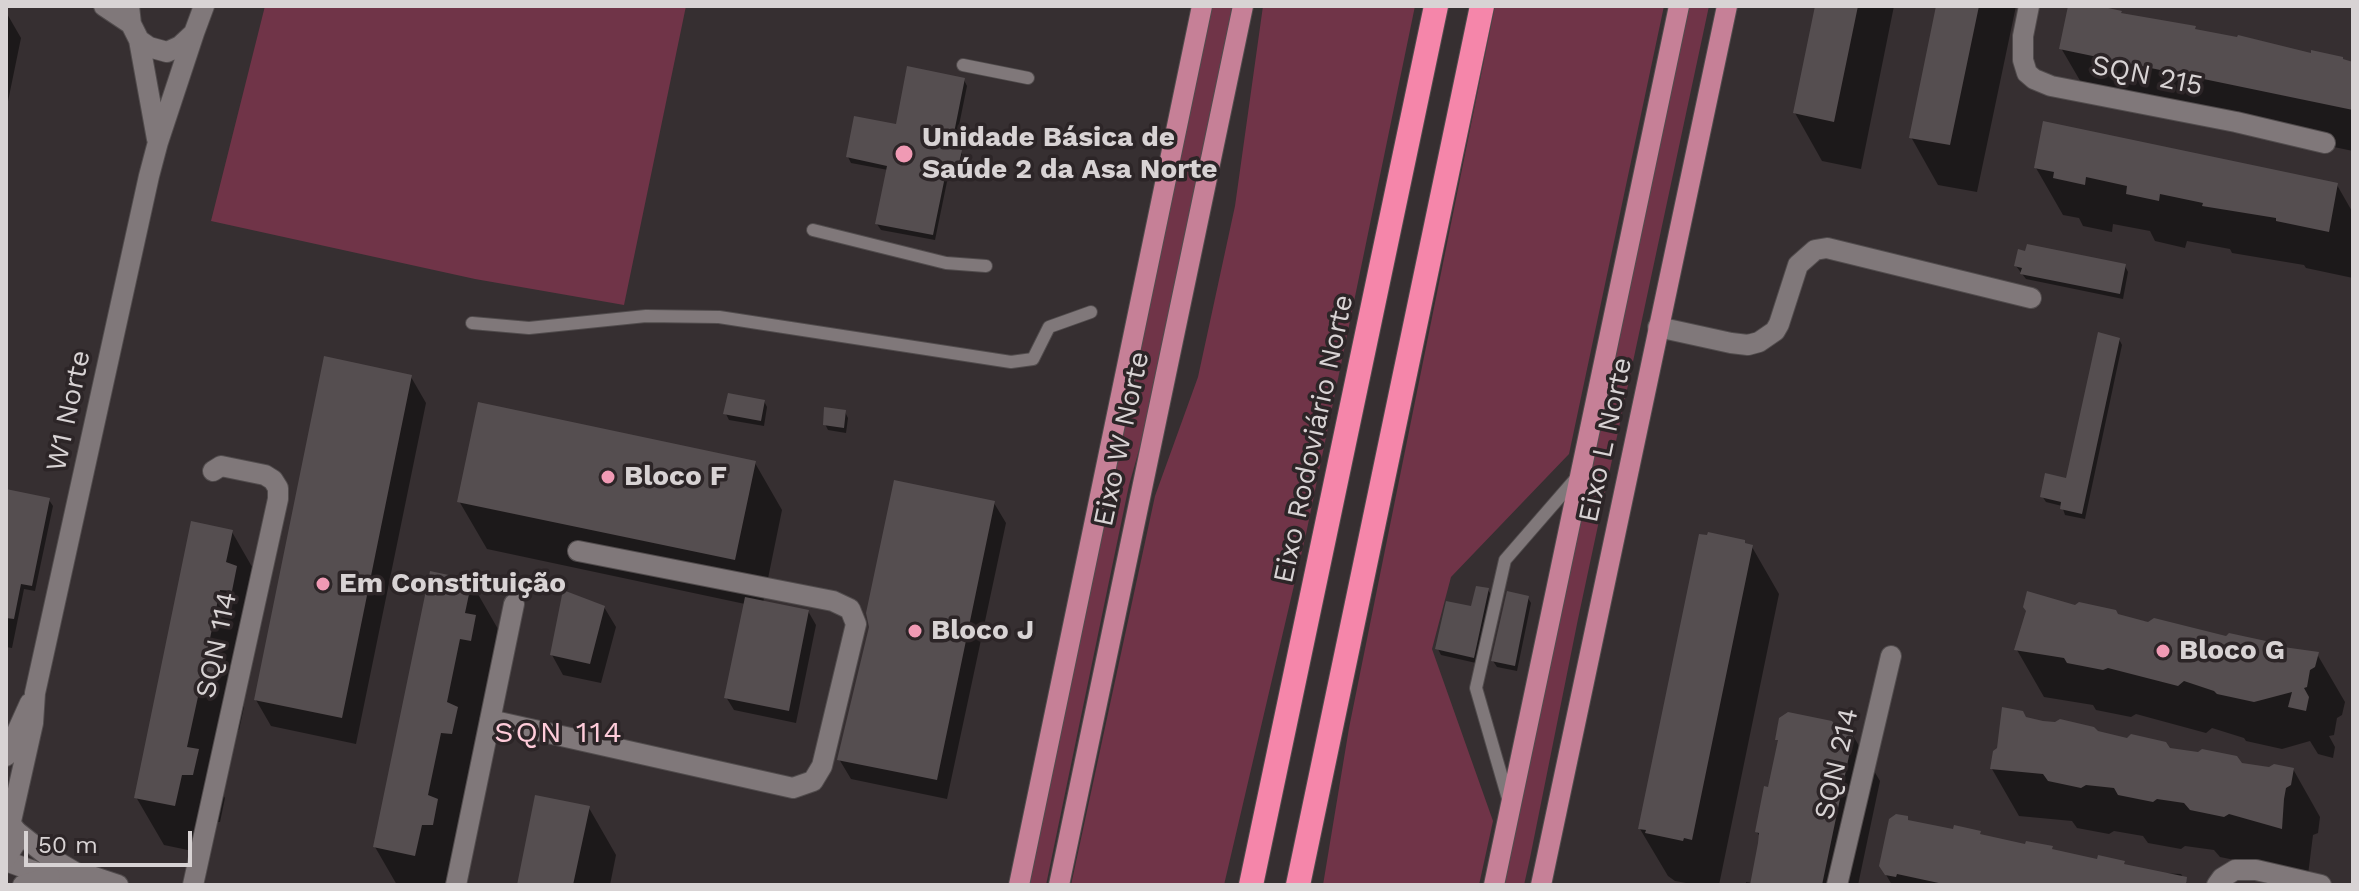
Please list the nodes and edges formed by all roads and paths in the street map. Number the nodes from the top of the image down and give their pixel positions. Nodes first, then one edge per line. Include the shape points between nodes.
1 (104, 6) edge
2 (204, 6) edge
3 (1202, 6) edge
4 (1243, 6) edge
5 (1436, 6) edge
6 (1482, 6) edge
7 (1679, 6) edge
8 (1727, 6) edge
9 (2029, 6) edge
10 (133, 23) edge
11 (194, 33) junction
12 (963, 65) dead end
13 (1028, 78) dead end
14 (158, 142) junction
15 (2325, 143) dead end
16 (813, 230) dead end
17 (986, 266) dead end
18 (2031, 298) dead end
19 (1091, 312) dead end
20 (472, 323) dead end
21 (1658, 327) junction
22 (213, 471) dead end
23 (1580, 473) junction
24 (578, 551) dead end
25 (514, 604) dead end
26 (1891, 656) dead end
27 (35, 693) junction
28 (490, 720) junction
29 (10, 740) edge
30 (6, 756) edge
31 (1510, 806) junction
32 (11, 823) edge
33 (6, 859) edge
34 (78, 874) junction
35 (50, 877) junction
36 (23, 885) edge
37 (118, 885) edge
38 (193, 885) edge
39 (456, 885) edge
40 (1019, 885) edge
41 (1059, 885) edge
42 (1251, 885) edge
43 (1298, 885) edge
44 (1494, 885) edge
45 (1541, 885) edge
46 (1837, 885) edge
47 (2217, 885) edge
48 (2321, 885) edge

1 - 10 street
2 - 11 street, W1 Norte
3 - 40 main road, Eixo W Norte
4 - 41 main road, Eixo W Norte
5 - 42 highway, Eixo Rodoviário Norte
6 - 43 highway
7 - 23 main road, Eixo L Norte
8 - 21 main road, Eixo L Norte
9 - 15 street, SQN 215 via 2023,60 2034,79
10 - 11 street via 149,47 167,52
10 - 14 street, W1 Norte
11 - 14 street, W1 Norte
12 - 13 lane
14 - 27 street, W1 Norte
16 - 17 lane via 946,263
18 - 21 street via 1827,248 1815,250 1798,265 1779,324 1759,342 1731,343
19 - 20 lane via 1049,327 1033,359 1011,362 719,317 646,316 529,328
21 - 45 main road, Eixo L Norte
22 - 38 street, SQN 114 via 221,466 265,475 278,488 278,499
23 - 31 main road, Eixo L Norte
23 - 31 lane via 1505,560 1476,688
24 - 28 street via 833,601 850,609 856,624 822,766 813,781 793,788
25 - 28 street
26 - 46 street, SQN 214
27 - 29 street, W1 Norte
27 - 32 street, W1 Norte
28 - 39 street
29 - 30 street, W1 Norte
31 - 44 main road, Eixo L Norte
32 - 33 street, W1 Norte via 16,842
32 - 34 street via 49,857
33 - 35 street
34 - 35 street
34 - 37 street
35 - 36 street
47 - 48 street via 2235,870

